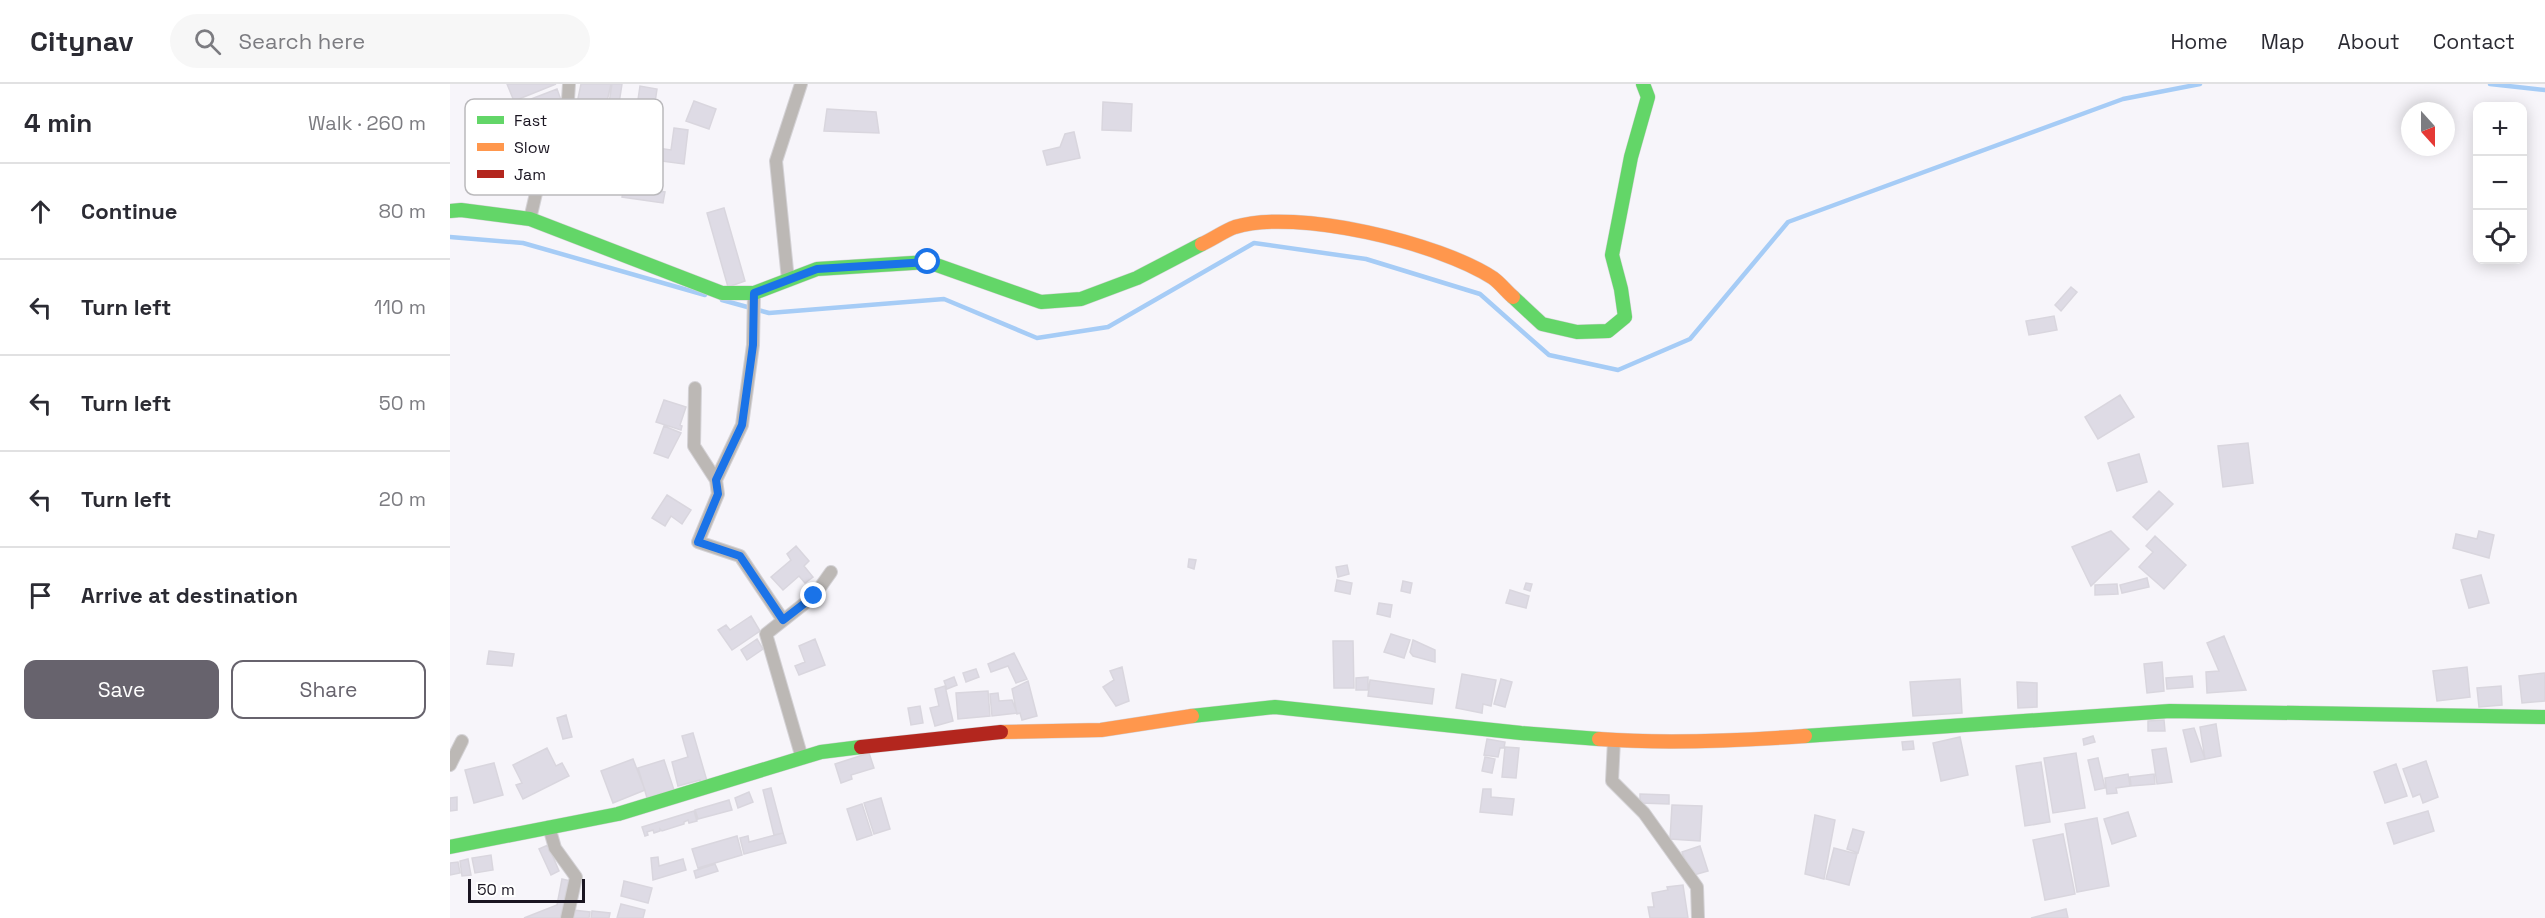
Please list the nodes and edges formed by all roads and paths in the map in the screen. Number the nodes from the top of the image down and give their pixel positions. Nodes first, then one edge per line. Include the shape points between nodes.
1 (569, 84) edge
2 (801, 84) edge
3 (1643, 84) edge
4 (568, 99) edge
5 (536, 195) edge
6 (450, 211) edge
7 (530, 219) junction
8 (788, 279) junction
9 (754, 299) junction
10 (695, 388) dead end
11 (716, 480) junction
12 (831, 572) dead end
13 (783, 620) junction
14 (2545, 717) edge
15 (1614, 740) junction
16 (462, 741) dead end
17 (802, 758) junction
18 (450, 765) edge
19 (549, 827) junction
20 (450, 847) edge
21 (567, 918) edge
22 (1698, 918) edge

1 - 4 street
2 - 8 street via 776,161
3 - 8 street via 1648,97 1631,157 1612,255 1625,317 1608,331 1577,332 1542,324 1493,278 1428,247 1348,228 1277,221 1235,227 1137,278 1081,299 1041,302 928,262 817,269
5 - 7 street
6 - 7 street
7 - 9 street via 722,293
8 - 9 street
9 - 11 street via 755,325 742,425
10 - 11 street via 694,446
11 - 13 street via 718,494 698,542 740,556
12 - 13 street via 814,596
13 - 17 street via 766,634
14 - 15 street via 2170,711 1747,740
15 - 17 street via 1275,707 1101,730 993,732 821,752
15 - 22 street via 1612,781 1644,813 1697,887
16 - 18 street
17 - 19 street via 618,814
19 - 20 street
19 - 21 street via 555,848 576,876

